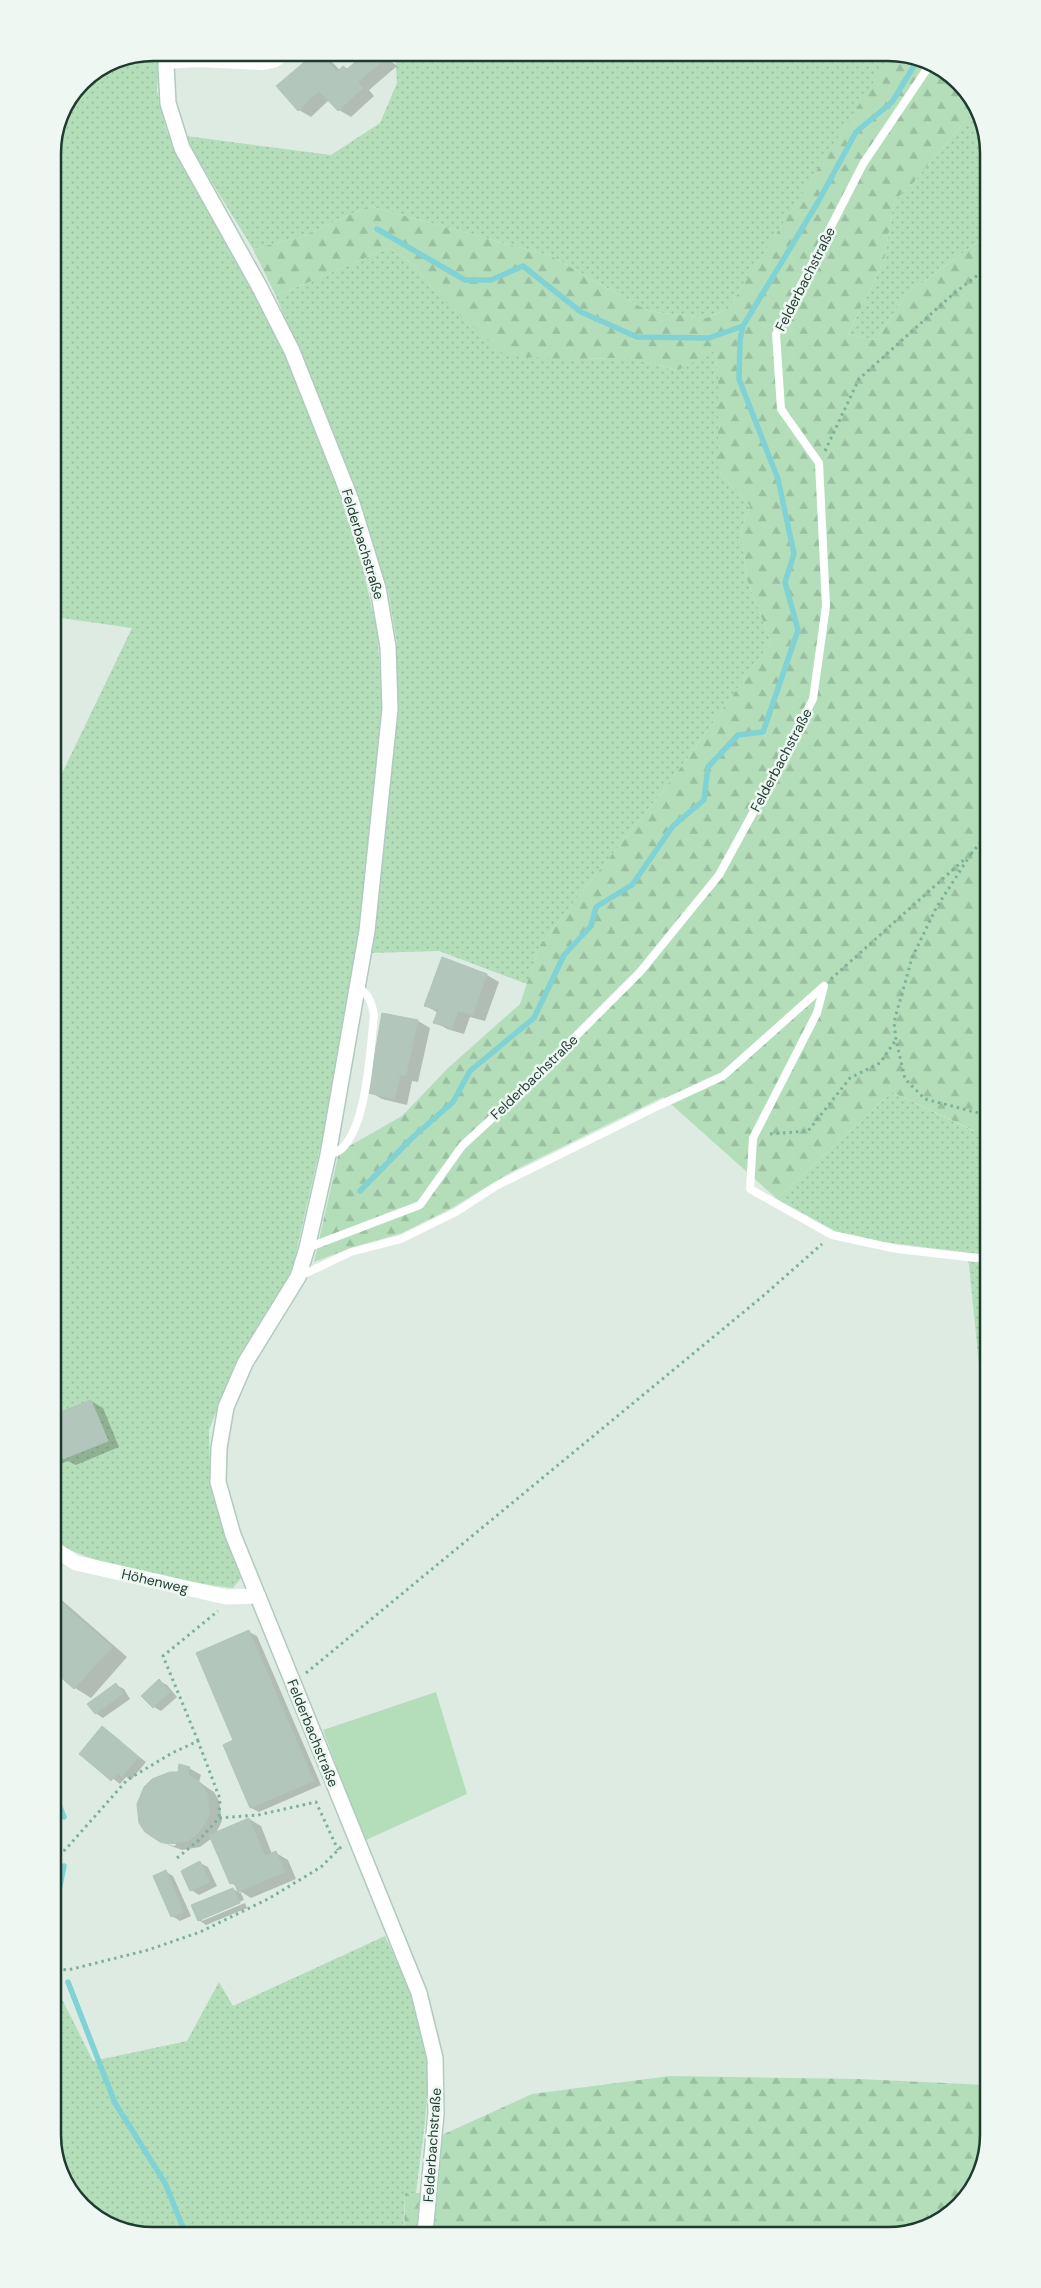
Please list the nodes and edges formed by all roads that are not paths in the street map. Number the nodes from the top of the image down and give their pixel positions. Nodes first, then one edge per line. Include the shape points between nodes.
1 (167, 61) edge
2 (182, 61) edge
3 (279, 61) edge
4 (926, 70) edge
5 (357, 986) junction
6 (328, 1155) junction
7 (307, 1248) junction
8 (980, 1258) edge
9 (298, 1277) junction
10 (61, 1553) edge
11 (258, 1596) junction
12 (426, 2227) edge

1 - 5 street, Felderbachstraße via 168,103 182,148 292,351 351,500 378,588 388,647 390,709 367,931
2 - 3 lane via 263,66
4 - 7 lane, Felderbachstraße via 864,164 776,334 781,409 819,463 826,606 812,700 777,769 719,875 640,972 462,1146 420,1205
5 - 6 street, Felderbachstraße
5 - 6 lane via 372,1002 374,1016 362,1107 346,1145
6 - 7 street, Felderbachstraße
7 - 9 street, Felderbachstraße
8 - 9 lane via 897,1249 832,1235 750,1189 753,1138 817,1013 824,986 723,1076 496,1186 456,1212 401,1239 351,1252
9 - 11 street, Felderbachstraße via 245,1363 226,1407 219,1448 218,1482 233,1535
10 - 11 street, Höhenweg via 76,1563 226,1597
11 - 12 street, Felderbachstraße via 419,1993 436,2058 436,2113

